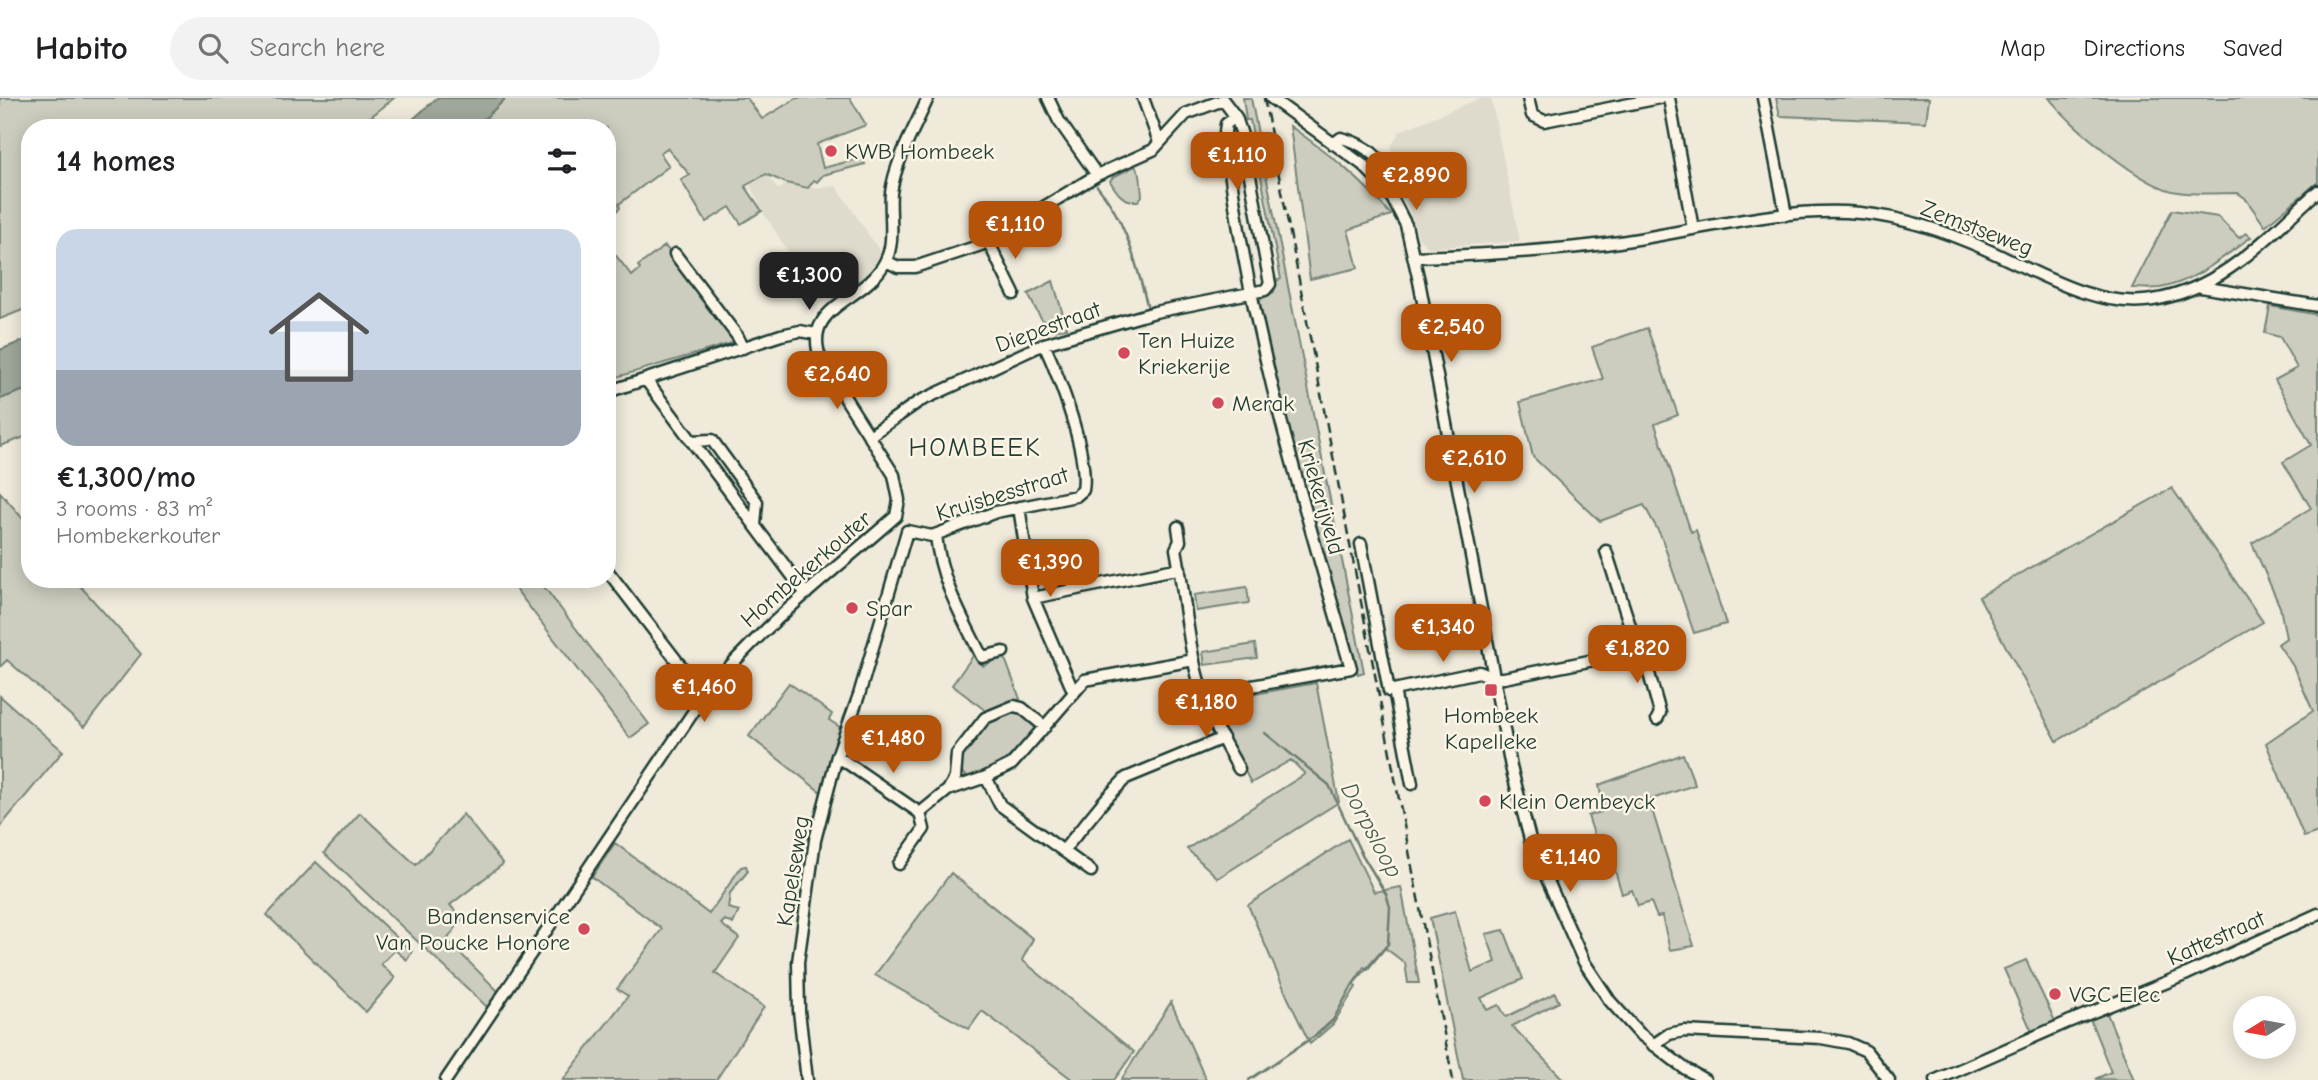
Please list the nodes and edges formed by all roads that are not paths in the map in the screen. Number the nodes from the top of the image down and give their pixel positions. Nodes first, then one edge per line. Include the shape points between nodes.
1 (928, 98) edge
2 (1048, 98) edge
3 (1143, 98) edge
4 (1272, 98) edge
5 (1528, 98) edge
6 (1660, 98) edge
7 (1669, 98) edge
8 (1763, 98) edge
9 (1224, 99) edge
10 (1625, 101) edge
11 (1236, 117) junction
12 (1159, 142) junction
13 (1097, 175) junction
14 (2318, 191) edge
15 (1786, 215) junction
16 (1693, 229) junction
17 (988, 241) junction
18 (675, 254) dead end
19 (1414, 257) junction
20 (886, 261) junction
21 (2201, 287) junction
22 (1252, 293) junction
23 (1014, 294) dead end
24 (2318, 306) edge
25 (816, 334) junction
26 (1044, 344) junction
27 (743, 348) junction
28 (646, 380) junction
29 (616, 389) edge
30 (870, 435) junction
31 (691, 441) junction
32 (1019, 507) junction
33 (896, 516) junction
34 (755, 525) junction
35 (1178, 527) dead end
36 (907, 531) junction
37 (936, 535) junction
38 (1361, 544) dead end
39 (1606, 551) dead end
40 (1180, 568) junction
41 (616, 582) edge
42 (806, 594) junction
43 (1034, 598) junction
44 (1003, 652) dead end
45 (1629, 653) dead end
46 (1194, 660) junction
47 (1494, 678) junction
48 (1394, 690) junction
49 (1074, 693) junction
50 (1203, 695) junction
51 (704, 696) junction
52 (1657, 719) dead end
53 (1045, 727) junction
54 (1223, 738) junction
55 (837, 756) junction
56 (1240, 769) dead end
57 (986, 777) junction
58 (1412, 784) dead end
59 (948, 790) junction
60 (920, 813) junction
61 (1063, 851) junction
62 (899, 864) dead end
63 (1091, 871) dead end
64 (2318, 914) edge
65 (1653, 1045) junction
66 (446, 1080) edge
67 (807, 1080) edge
68 (1704, 1080) edge
69 (1889, 1080) edge
70 (1936, 1080) edge

1 - 20 street via 891,191
2 - 13 street
3 - 12 street
4 - 19 street via 1333,144 1341,138 1372,154 1384,168 1381,183 1406,225
5 - 10 street via 1532,114 1544,121
6 - 10 street
7 - 16 street
8 - 15 street
9 - 11 street
9 - 12 street via 1186,114
11 - 22 street, Kriekerijveld via 1226,124 1225,132
11 - 22 street via 1270,284
12 - 13 street
13 - 17 street
14 - 21 street, Zemstseweg via 2252,251
15 - 16 street, Zemstseweg
15 - 21 street, Zemstseweg via 1846,212 1915,222 2111,301 2155,300
16 - 19 street, Zemstseweg via 1605,244
17 - 20 street via 915,267
17 - 23 street
18 - 27 street
19 - 47 street
20 - 25 street via 871,281 825,317
21 - 24 street
22 - 26 street, Diepestraat via 1156,312
22 - 50 street, Kriekerijveld via 1286,444 1351,668
25 - 27 street via 794,331
25 - 30 street, Hombekerkouter via 821,360
26 - 30 street, Diepestraat via 918,402
26 - 32 street, Kruisbesstraat via 1076,436 1083,490 1076,496
27 - 28 street
28 - 29 street
28 - 31 street
30 - 33 street, Hombekerkouter via 895,480
31 - 34 street
31 - 34 street via 712,440 757,502
32 - 37 street, Kruisbesstraat
32 - 43 street
33 - 36 street
33 - 42 street, Hombekerkouter
34 - 42 street
35 - 40 street
36 - 37 street, Kruisbesstraat
36 - 55 street, Kapelseweg
37 - 44 street via 944,581 982,657
38 - 48 street via 1389,691
39 - 52 street via 1638,651 1645,659 1660,713
40 - 43 street
40 - 46 street
41 - 51 street
42 - 51 street, Hombekerkouter via 765,628
43 - 49 street
45 - 47 street
46 - 49 street via 1085,680
46 - 50 street
47 - 48 street via 1479,673
47 - 65 street via 1518,796 1540,864 1591,972 1624,1017
48 - 58 street
49 - 53 street
50 - 54 street
51 - 66 street, Hombekerkouter
53 - 57 street via 1012,764
53 - 59 street via 1014,706 985,719 957,754 955,778
54 - 56 street
54 - 61 street via 1126,778
55 - 60 street
55 - 67 street, Kapelseweg via 814,840 798,962
57 - 59 street
57 - 61 street via 1000,805
59 - 60 street
60 - 62 street via 924,829
61 - 63 street
64 - 70 street, Kattestraat
65 - 68 street
65 - 69 street via 1669,1034 1685,1031 1821,1038 1866,1051

